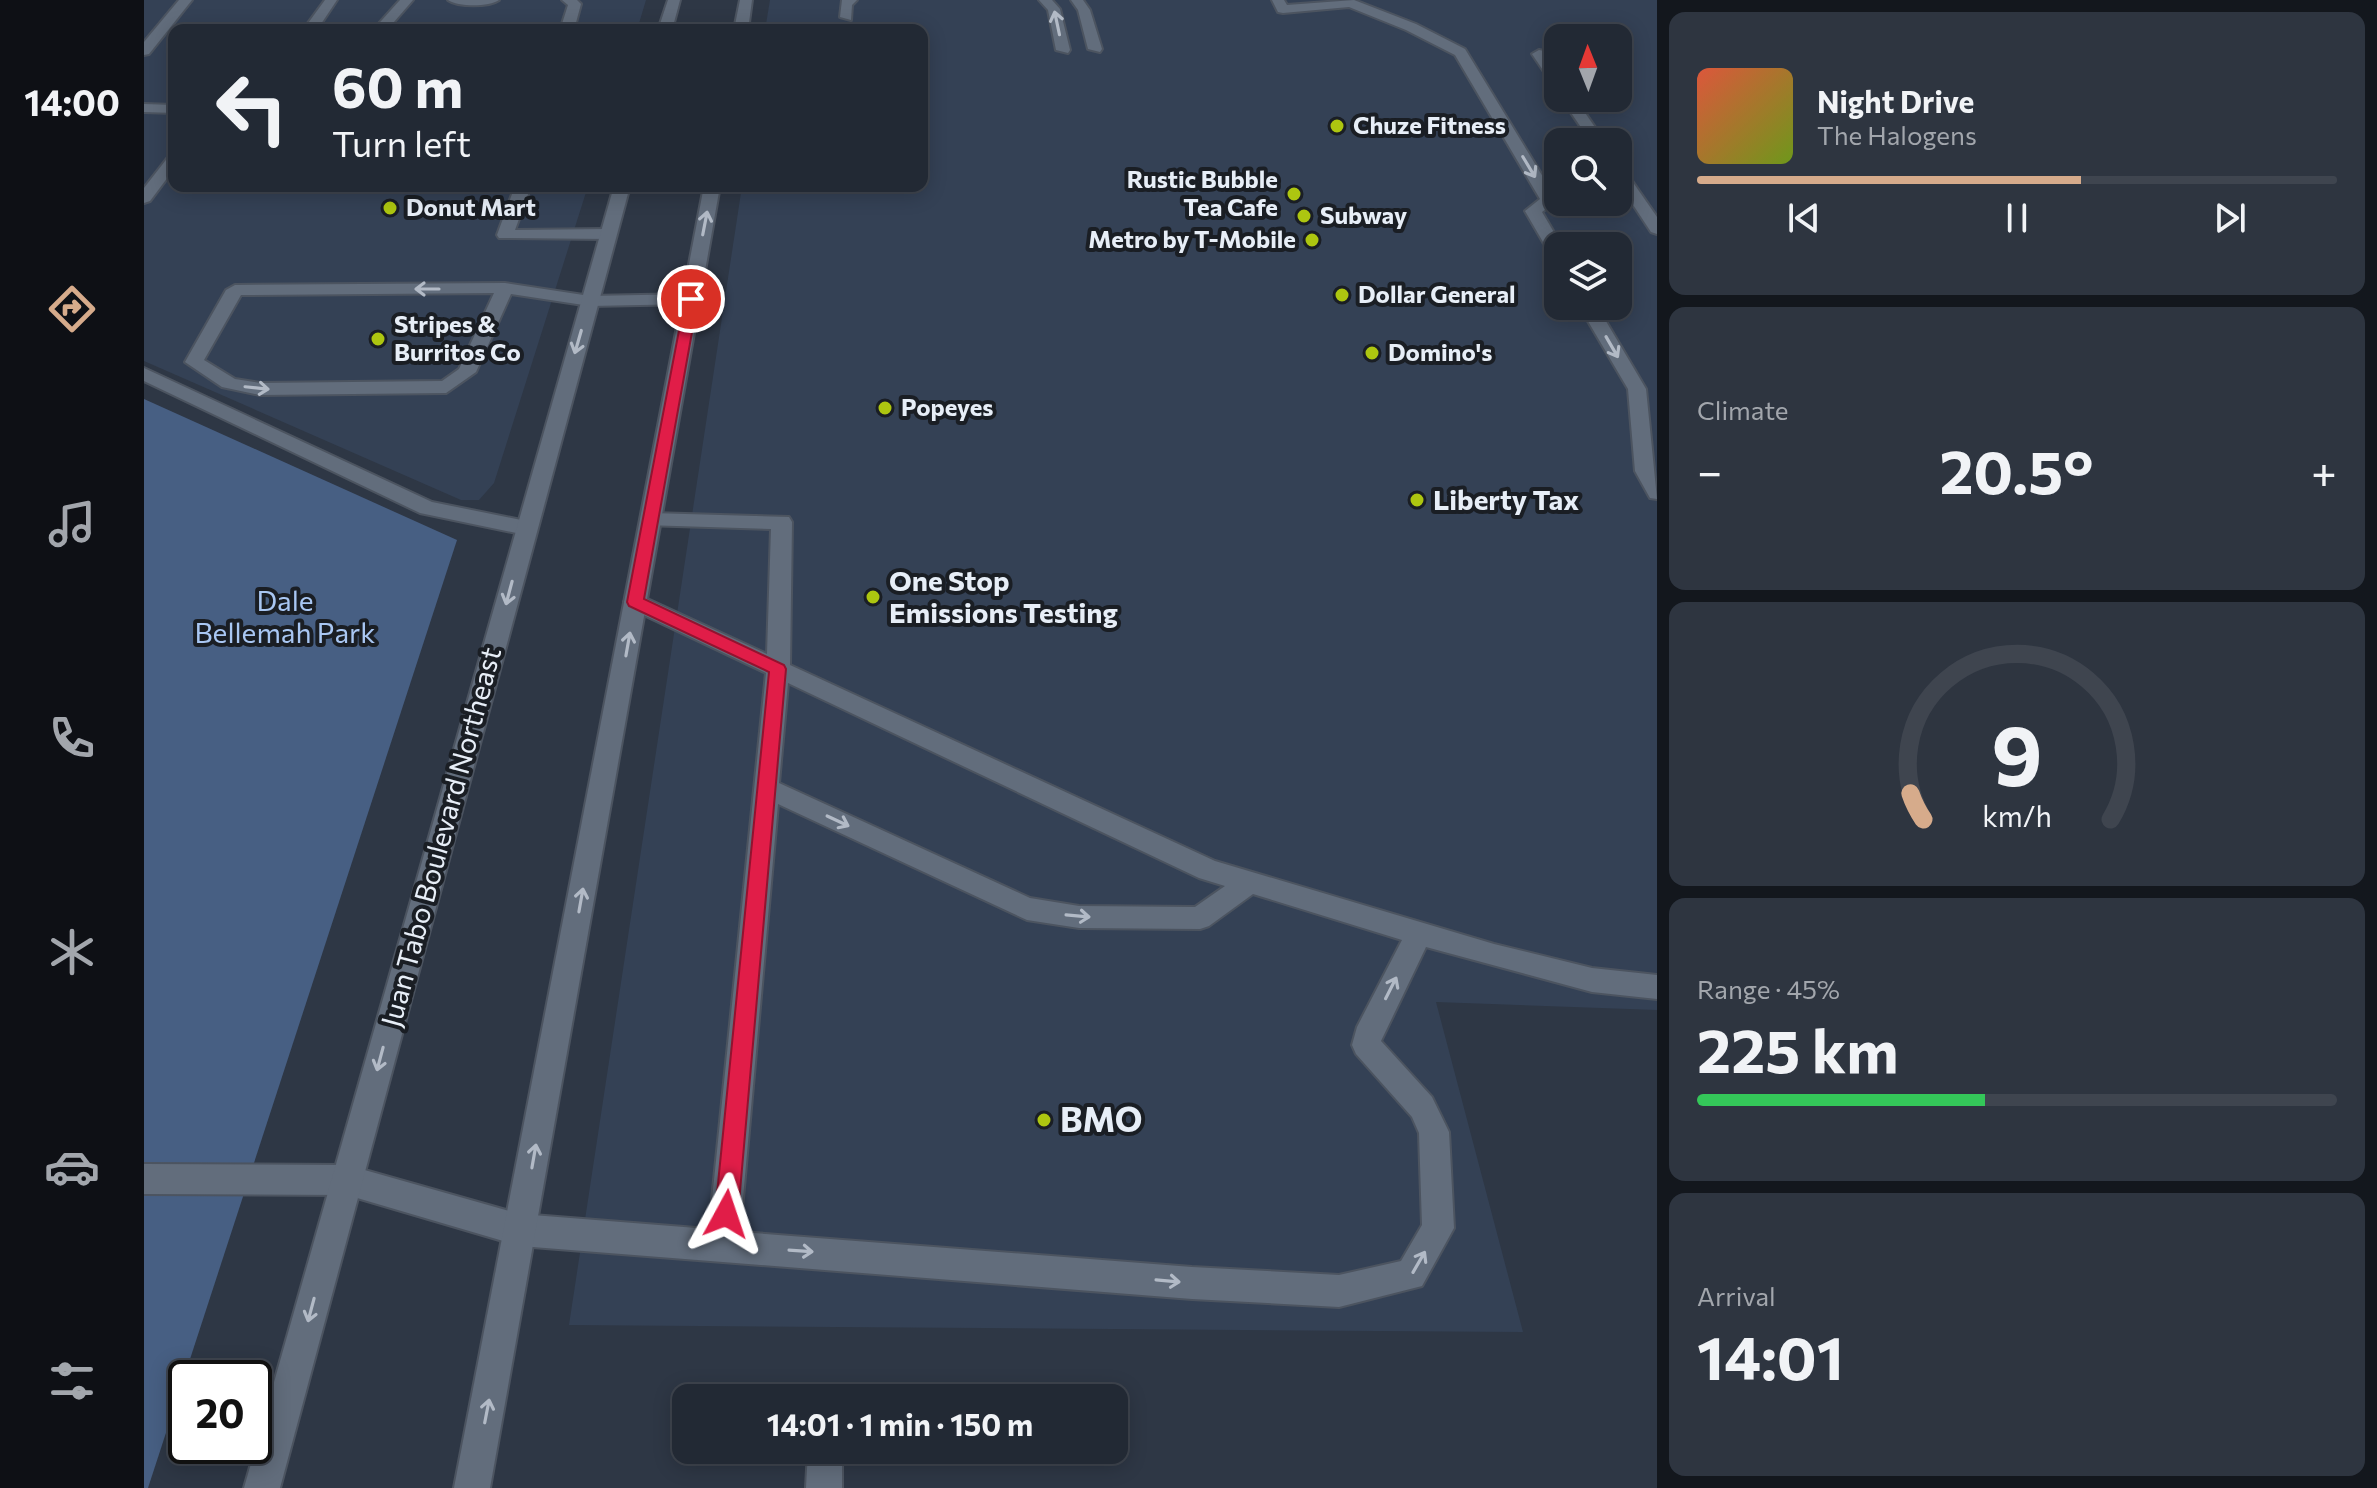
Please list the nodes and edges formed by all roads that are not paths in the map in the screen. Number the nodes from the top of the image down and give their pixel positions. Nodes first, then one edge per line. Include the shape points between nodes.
1 (186, 0) edge
2 (331, 0) edge
3 (407, 0) edge
4 (454, 0) edge
5 (493, 0) edge
6 (568, 0) edge
7 (674, 0) edge
8 (746, 0) edge
9 (851, 0) edge
10 (1045, 0) edge
11 (1077, 0) edge
12 (1278, 0) edge
13 (846, 17) dead end
14 (314, 24) edge
15 (385, 24) edge
16 (569, 24) edge
17 (667, 24) edge
18 (742, 24) edge
19 (1095, 49) dead end
20 (1063, 50) dead end
21 (144, 51) edge
22 (1539, 54) dead end
23 (1544, 61) edge
24 (144, 108) edge
25 (168, 109) edge
26 (168, 167) edge
27 (521, 192) edge
28 (620, 192) edge
29 (711, 192) edge
30 (1632, 192) edge
31 (144, 198) edge
32 (1657, 229) edge
33 (1545, 232) edge
34 (608, 234) junction
35 (505, 288) junction
36 (691, 299) junction
37 (590, 301) junction
38 (1596, 320) edge
39 (144, 374) edge
40 (1657, 493) edge
41 (651, 520) junction
42 (526, 528) junction
43 (635, 602) junction
44 (778, 669) junction
45 (767, 788) junction
46 (1249, 883) junction
47 (1419, 933) junction
48 (1657, 987) edge
49 (144, 1179) edge
50 (347, 1180) junction
51 (520, 1230) junction
52 (723, 1245) junction
53 (825, 1464) edge
54 (262, 1488) edge
55 (472, 1488) edge
56 (824, 1488) edge

1 - 21 main road
2 - 14 main road
3 - 15 main road
4 - 5 main road
6 - 16 main road via 575,4
7 - 17 main road
8 - 18 main road
9 - 13 main road
20 -> 10 main road via 1054,9
11 - 19 main road
12 -> 33 main road via 1283,9 1350,3 1460,52 1549,200 1533,211
22 - 23 main road
24 - 25 main road
26 - 31 main road
27 - 34 main road via 505,235
28 - 34 main road, Juan Tabo Boulevard Northeast
36 -> 29 main road
30 - 32 main road
34 - 37 main road, Juan Tabo Boulevard Northeast
35 -> 35 main road via 235,290 194,362 272,374 467,372
35 - 37 main road
36 - 37 main road
36 - 41 main road
37 -> 42 main road, Juan Tabo Boulevard Northeast
38 -> 40 main road via 1637,389 1645,471
39 - 42 main road via 427,508
41 - 43 main road
41 - 44 main road via 782,522
42 -> 50 main road, Juan Tabo Boulevard Northeast
43 - 44 main road
51 -> 43 main road
44 - 45 main road
44 - 46 main road via 1208,870
45 -> 46 main road via 1027,909 1079,917 1200,918
45 - 52 main road
46 - 47 main road
47 - 48 main road via 1592,980
52 -> 47 main road via 1339,1291 1411,1275 1438,1228 1434,1132 1422,1107 1366,1045
49 - 50 main road
50 - 51 main road
50 -> 54 main road, Juan Tabo Boulevard Northeast
51 - 52 main road
55 -> 51 main road
53 - 56 main road

